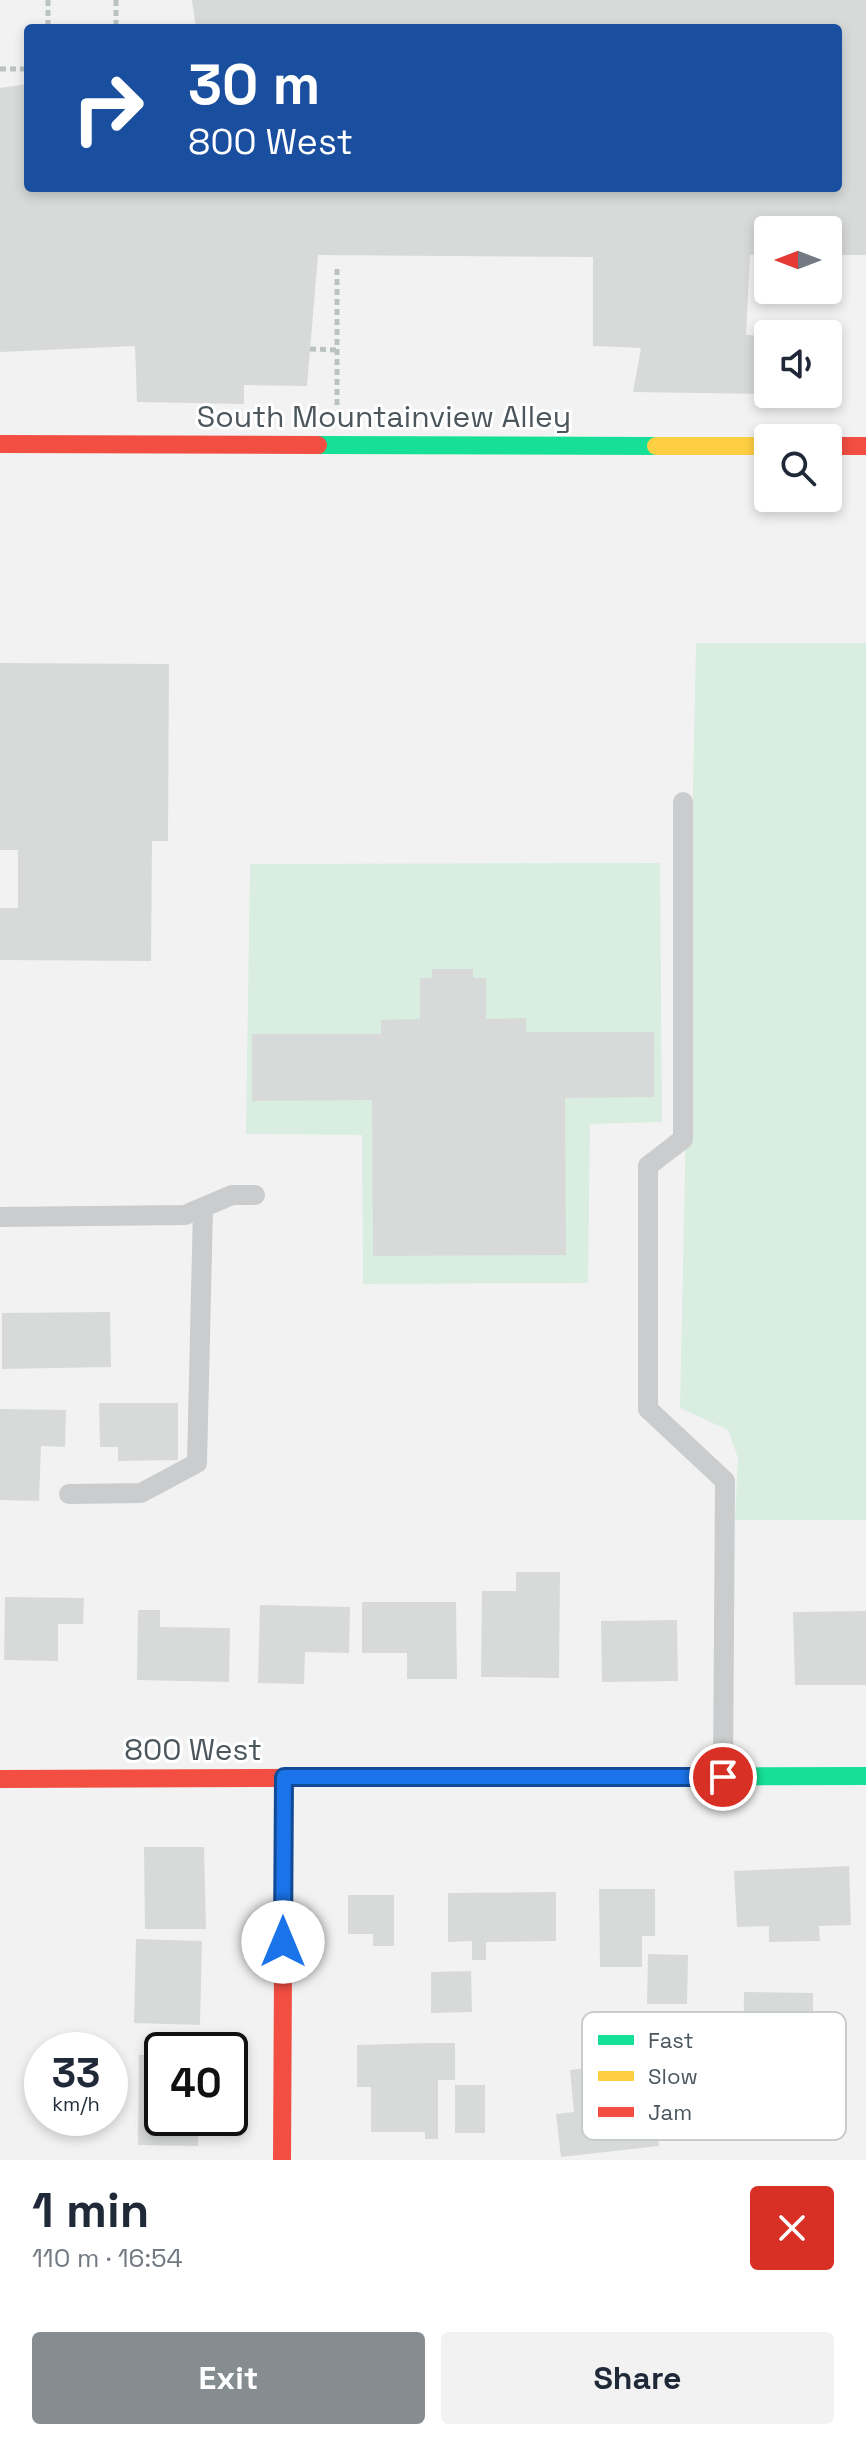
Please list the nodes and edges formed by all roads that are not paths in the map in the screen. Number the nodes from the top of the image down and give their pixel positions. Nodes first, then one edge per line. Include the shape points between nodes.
1 (0, 444) edge
2 (754, 446) edge
3 (842, 446) edge
4 (866, 446) edge
5 (683, 802) dead end
6 (255, 1195) dead end
7 (203, 1208) junction
8 (0, 1217) edge
9 (69, 1494) dead end
10 (866, 1776) edge
11 (284, 1777) junction
12 (723, 1777) junction
13 (0, 1779) edge
14 (282, 2160) edge

1 - 2 street, South Mountainview Alley
3 - 4 street
5 - 12 lane via 683,1139 648,1166 648,1409 725,1481
6 - 7 lane via 232,1195
7 - 8 lane via 185,1215
7 - 9 lane via 197,1463 141,1493
10 - 12 street, 800 West
11 - 12 street, 800 West
11 - 13 street, 800 West
11 - 14 street

